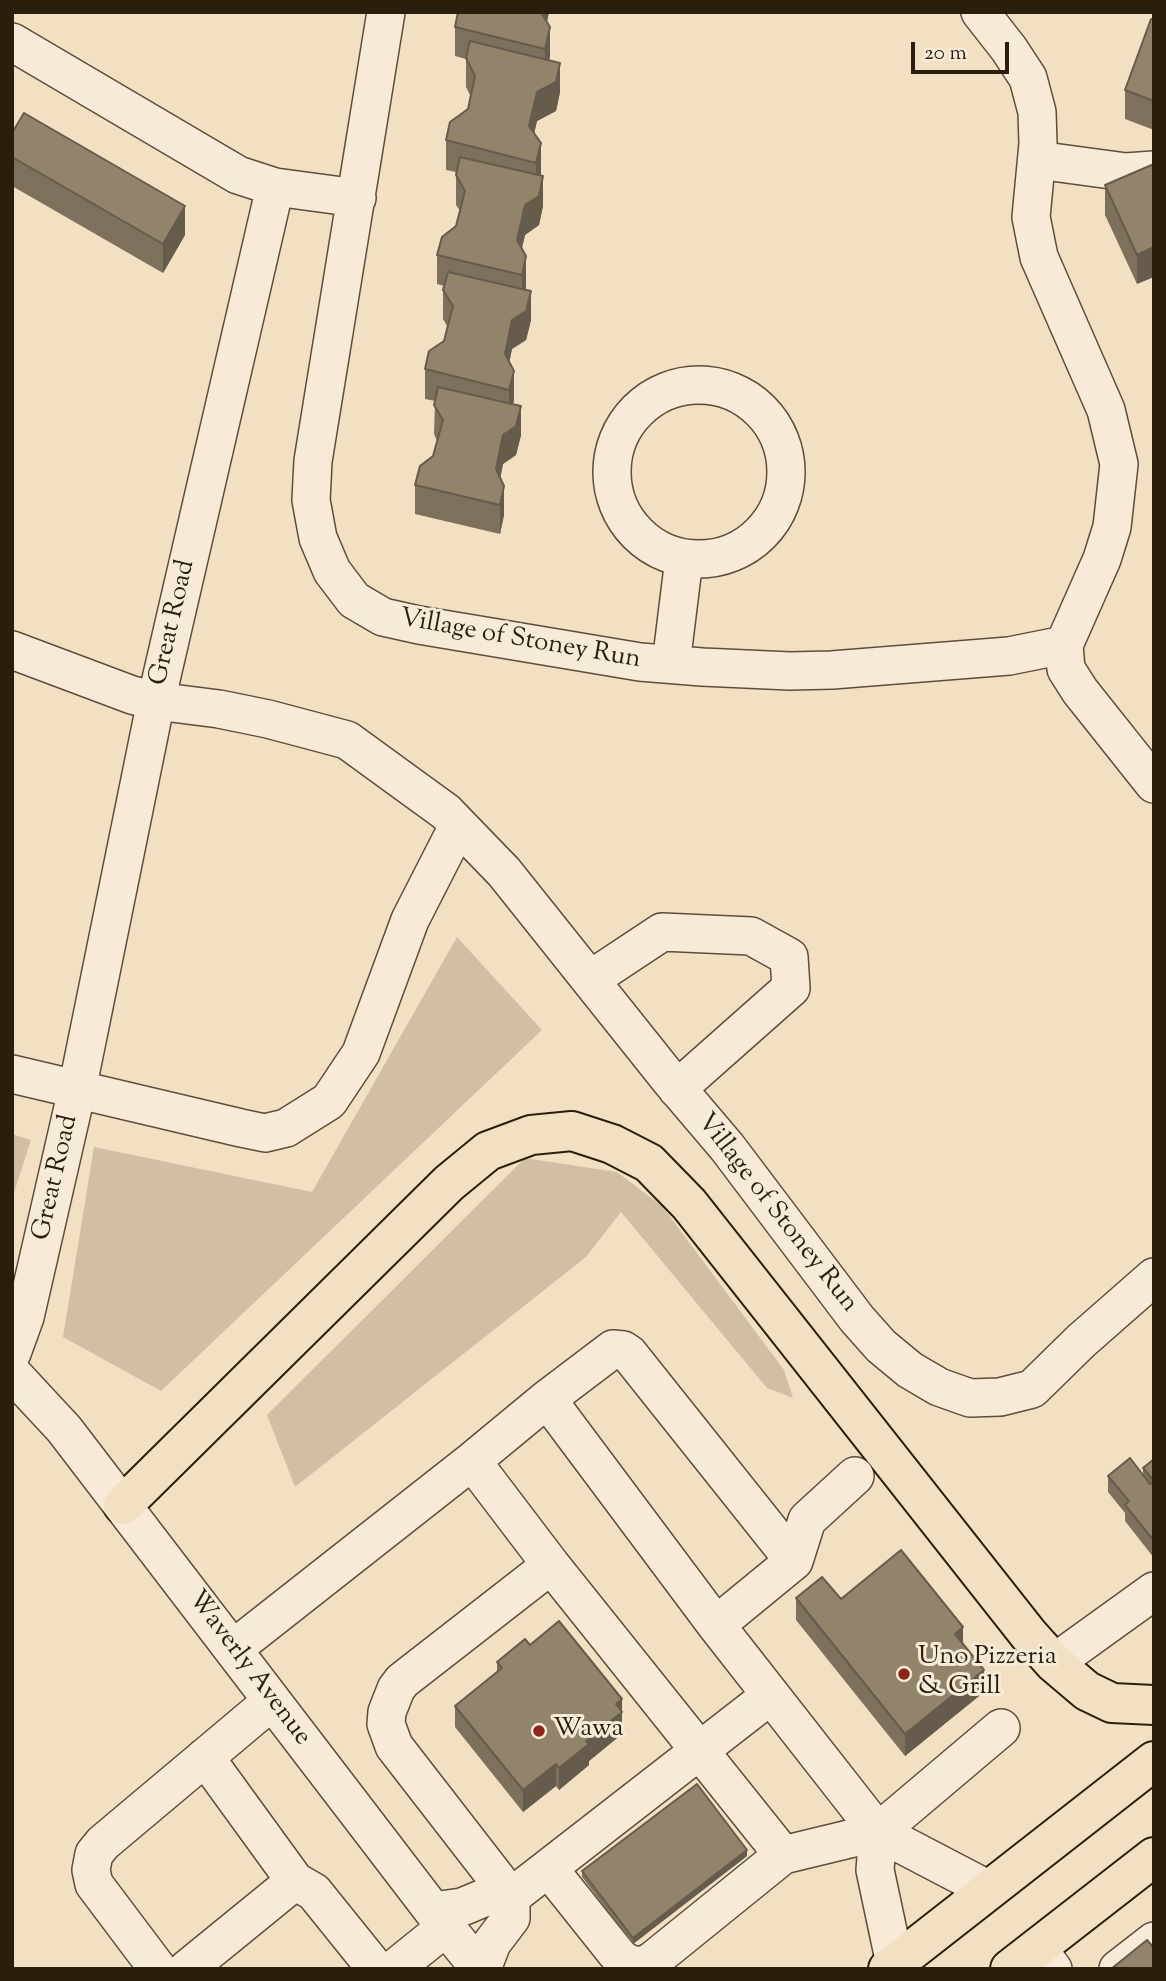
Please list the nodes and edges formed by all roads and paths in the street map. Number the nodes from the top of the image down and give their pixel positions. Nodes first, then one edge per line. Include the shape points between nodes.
1 (386, 12) edge
2 (980, 12) edge
3 (12, 42) edge
4 (1037, 160) junction
5 (1154, 170) edge
6 (275, 187) junction
7 (357, 198) junction
8 (684, 559) junction
9 (1064, 645) junction
10 (12, 650) edge
11 (671, 664) junction
12 (156, 701) junction
13 (1154, 784) edge
14 (458, 827) junction
15 (590, 979) junction
16 (12, 1074) edge
17 (677, 1089) junction
18 (77, 1090) junction
19 (1154, 1277) edge
20 (12, 1353) edge
21 (12, 1373) edge
22 (547, 1399) junction
23 (472, 1461) junction
24 (855, 1476) dead end
25 (123, 1505) junction
26 (793, 1561) junction
27 (551, 1564) junction
28 (1154, 1591) edge
29 (716, 1625) junction
30 (233, 1649) junction
31 (1054, 1663) junction
32 (771, 1695) junction
33 (272, 1701) junction
34 (1154, 1705) edge
35 (1001, 1728) dead end
36 (700, 1752) junction
37 (205, 1757) junction
38 (1154, 1761) edge
39 (878, 1832) junction
40 (783, 1855) junction
41 (1154, 1857) edge
42 (549, 1869) junction
43 (295, 1881) junction
44 (989, 1890) junction
45 (511, 1897) junction
46 (439, 1919) junction
47 (1154, 1941) edge
48 (1033, 1962) edge
49 (891, 1966) edge
50 (158, 1969) edge
51 (187, 1969) edge
52 (376, 1969) edge
53 (394, 1969) edge
54 (481, 1969) edge
55 (1118, 1969) edge

1 - 7 street
2 - 4 street via 1028,78 1037,112
3 - 6 street via 238,175
4 - 5 street via 1126,172
4 - 9 street via 1031,217 1039,257 1106,411 1119,464 1112,527
6 - 7 street
6 - 12 street, Great Road
7 - 11 street, Village of Stoney Run via 313,461 311,500 318,538 332,572 354,600 383,617
8 - 8 street via 715,558 744,548 765,530 780,506 787,479 785,451 774,425 756,404 732,390 705,383 677,386 652,398 631,416 616,443 611,473 617,503 632,529 656,549
8 - 11 street
9 - 11 street, Village of Stoney Run via 1009,656 832,670
9 - 13 street via 1066,669 1080,691
10 - 12 street, Village of Stoney Run
12 - 14 street, Village of Stoney Run via 268,719 347,740 446,813
12 - 18 street, Great Road
14 - 15 street, Village of Stoney Run via 504,872
14 - 18 street via 410,920 361,1054 330,1101 286,1128 265,1133
15 - 17 street, Village of Stoney Run
15 - 17 street via 662,932 751,936 789,957 791,988
16 - 18 street
17 - 19 street, Village of Stoney Run via 865,1328 910,1370 939,1387 970,1398 1000,1397 1032,1388
18 - 20 street, Great Road via 25,1317
21 - 25 street, Waverly Avenue via 64,1429
22 - 23 street
22 - 26 street via 610,1350 626,1351
22 - 29 street
23 - 27 street
23 - 30 street
24 - 26 street via 807,1520
25 - 30 street, Waverly Avenue
25 - 31 highway via 449,1183 488,1151 531,1135 572,1131 649,1163 689,1203
26 - 29 street
27 - 36 street
27 - 45 street via 402,1681 387,1712 394,1746
28 - 31 street
29 - 32 street
30 - 33 street, Waverly Avenue
31 - 34 highway via 1087,1691 1112,1703
32 - 36 street
32 - 39 street
33 - 37 street
33 - 46 street, Waverly Avenue
35 - 39 street
36 - 40 street
36 - 42 street
37 - 43 street
37 - 50 street via 103,1843 92,1861 94,1884
38 - 44 highway
39 - 40 street
39 - 44 street
39 - 49 street via 875,1870
40 - 42 street via 642,1966 620,1958
41 - 48 highway
42 - 45 street
43 - 51 street
43 - 52 street via 314,1892
44 - 49 highway
45 - 46 street via 491,1895
45 - 54 street via 511,1918 492,1943
46 - 53 street
46 - 54 street, Waverly Avenue
47 - 55 street

